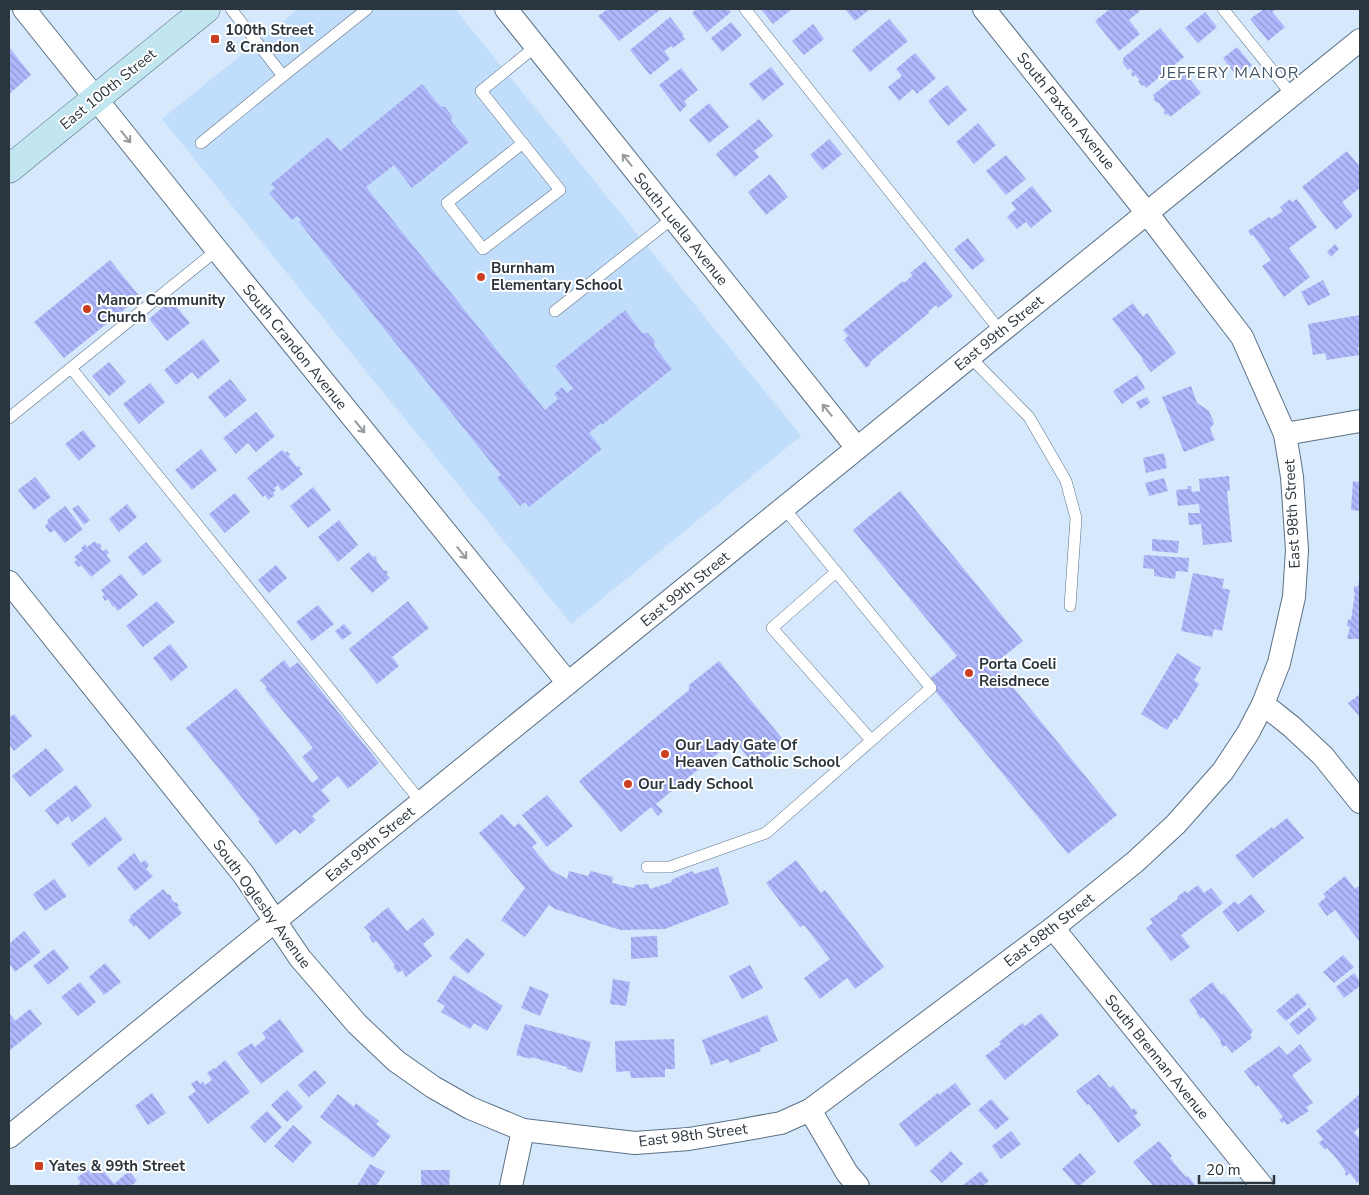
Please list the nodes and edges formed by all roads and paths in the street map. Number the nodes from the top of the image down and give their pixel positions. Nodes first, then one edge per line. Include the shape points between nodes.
1 (24, 9) edge
2 (206, 9) edge
3 (231, 9) edge
4 (368, 9) edge
5 (507, 9) edge
6 (745, 9) edge
7 (984, 9) edge
8 (1223, 9) edge
9 (1360, 40) edge
10 (536, 46) junction
11 (283, 76) junction
12 (1292, 96) junction
13 (96, 99) junction
14 (201, 143) dead end
15 (523, 143) junction
16 (9, 169) edge
17 (1148, 212) junction
18 (673, 218) junction
19 (217, 250) junction
20 (555, 311) dead end
21 (1001, 332) junction
22 (970, 357) junction
23 (70, 368) junction
24 (9, 418) edge
25 (1360, 421) edge
26 (1285, 434) junction
27 (857, 448) junction
28 (784, 508) junction
29 (836, 572) junction
30 (9, 582) edge
31 (1070, 606) dead end
32 (568, 683) junction
33 (1263, 704) junction
34 (871, 740) junction
35 (422, 802) junction
36 (1360, 802) edge
37 (647, 867) dead end
38 (275, 921) junction
39 (1053, 928) junction
40 (810, 1110) junction
41 (523, 1130) junction
42 (9, 1138) edge
43 (512, 1186) edge
44 (858, 1186) edge
45 (1262, 1186) edge

1 - 13 street, South Crandon Avenue
2 - 13 main road, East 100th Street
3 - 11 lane
4 - 11 lane
5 - 10 street, South Luella Avenue
6 - 21 lane
7 - 17 street, South Paxton Avenue
8 - 12 lane
9 - 12 street, East 99th Street
10 - 15 lane via 480,91
18 -> 10 street, South Luella Avenue
11 - 14 lane
12 - 17 street, East 99th Street
13 - 16 main road, East 100th Street
13 -> 19 street, South Crandon Avenue
15 - 15 lane via 560,190 483,248 447,203
17 - 21 street, East 99th Street
17 - 26 street, South Paxton Avenue via 1242,338
18 - 20 lane
27 -> 18 street, South Luella Avenue
19 - 23 lane
19 -> 32 street, South Crandon Avenue
21 - 22 street, East 99th Street
22 - 27 street, East 99th Street
22 - 31 lane via 1028,417 1066,481 1076,518
23 - 24 lane
23 - 35 lane
25 - 26 street
26 - 33 street, East 98th Street via 1292,477 1297,550 1294,597 1279,663
27 - 28 street, East 99th Street
28 - 29 lane
28 - 32 street, East 99th Street
29 - 34 lane via 930,688
29 - 34 lane via 772,628
30 - 38 street, South Oglesby Avenue via 244,876
32 - 35 street, East 99th Street
33 - 36 street via 1323,756
33 - 39 street, East 98th Street via 1224,771 1176,824
34 - 37 lane via 766,832 670,867
35 - 38 street, East 99th Street
38 - 41 street, South Oglesby Avenue via 300,958 351,1017 396,1061 470,1108
38 - 42 street, East 99th Street
39 - 40 street, East 98th Street
39 - 45 street, South Brennan Avenue
40 - 41 street, East 98th Street via 781,1122 742,1130 634,1143
40 - 44 street
41 - 43 street

